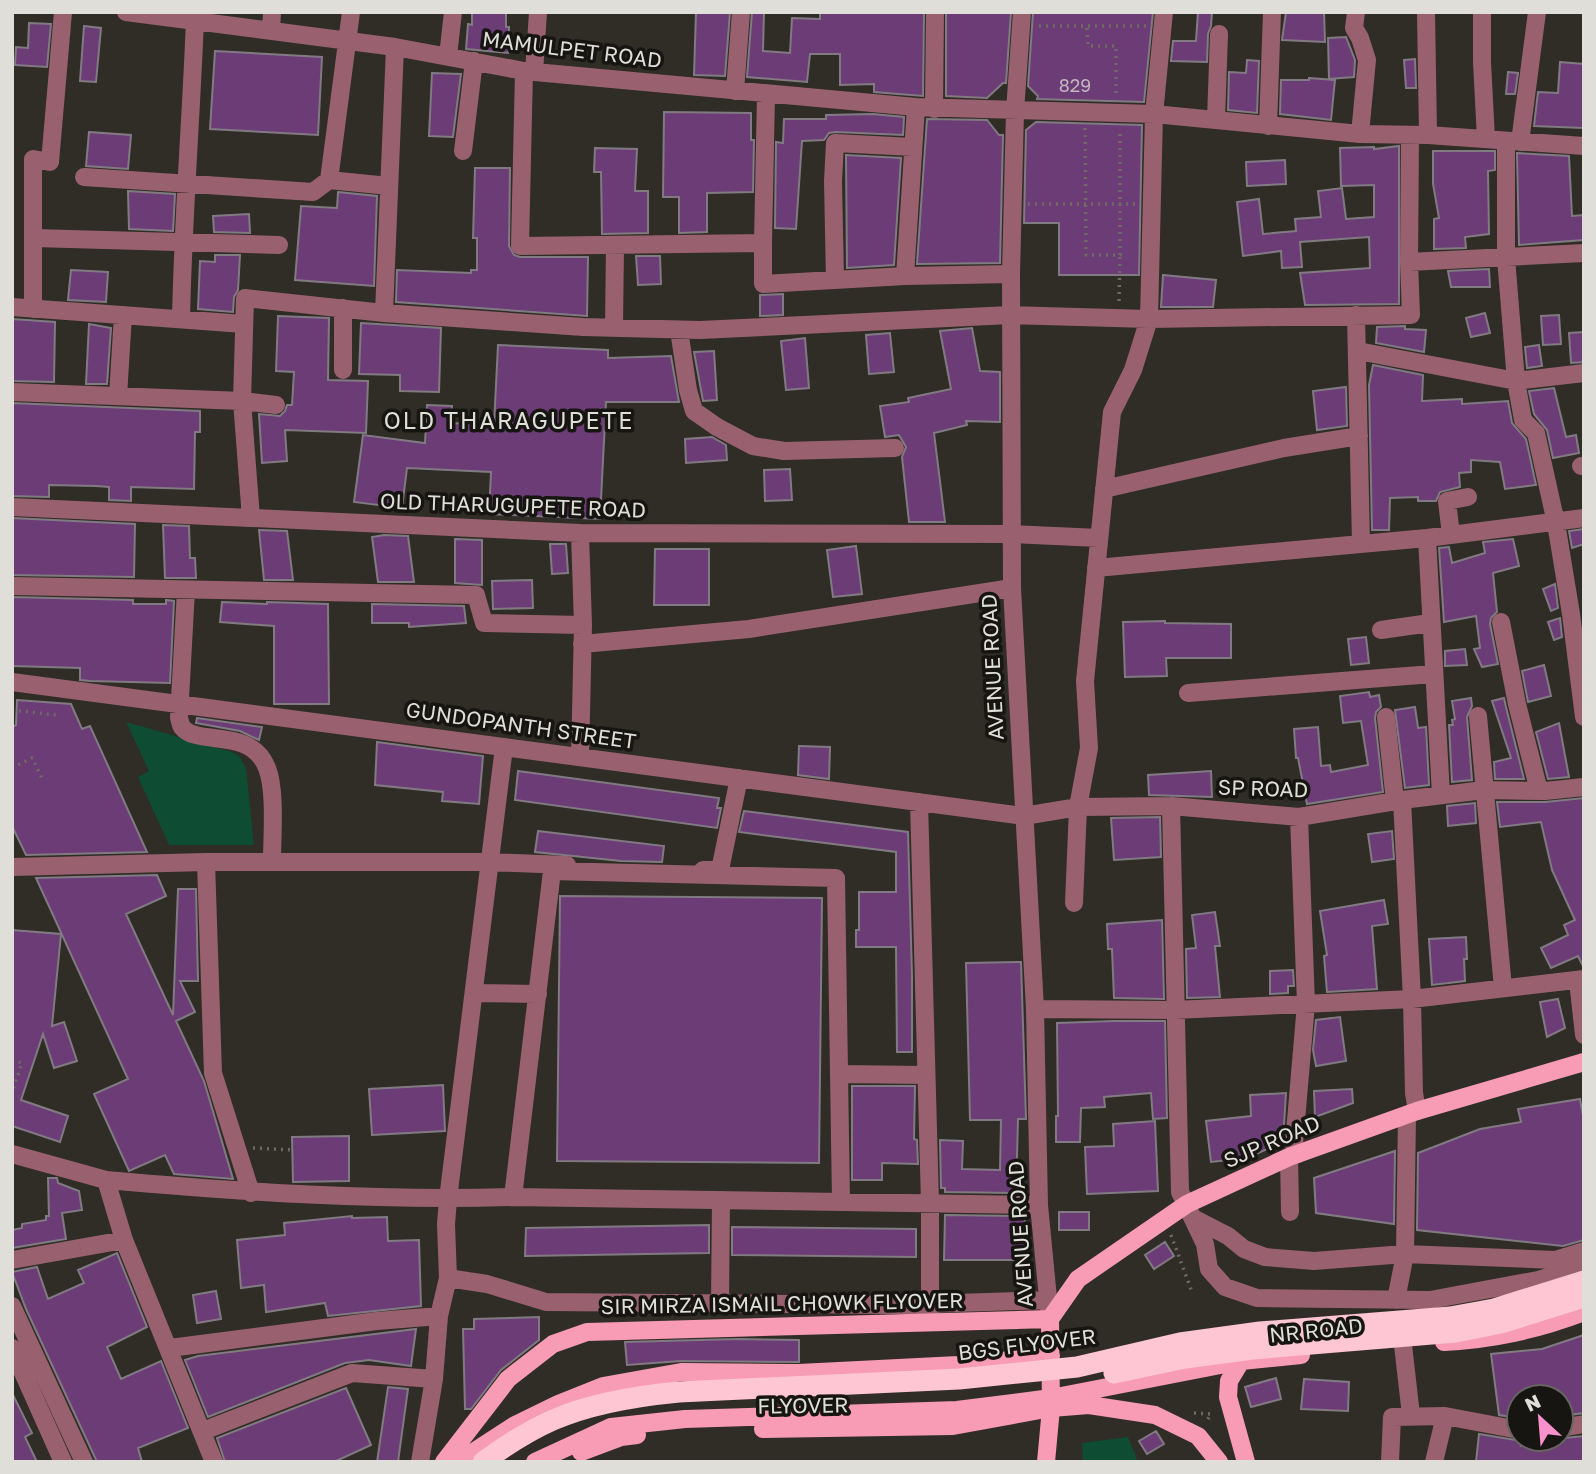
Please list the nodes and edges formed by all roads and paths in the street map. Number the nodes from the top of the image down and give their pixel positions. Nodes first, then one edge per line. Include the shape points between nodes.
1 (63, 12) edge
2 (126, 12) edge
3 (272, 12) edge
4 (351, 12) edge
5 (453, 12) edge
6 (538, 12) edge
7 (741, 12) edge
8 (935, 12) edge
9 (1272, 12) edge
10 (1356, 12) edge
11 (1426, 12) edge
12 (1537, 12) edge
13 (133, 13) edge
14 (1482, 13) edge
15 (225, 18) edge
16 (1021, 19) edge
17 (1164, 19) edge
18 (195, 20) junction
19 (1087, 28) junction
20 (271, 31) junction
21 (1219, 34) dead end
22 (347, 42) junction
23 (396, 47) junction
24 (448, 56) junction
25 (474, 61) junction
26 (529, 71) junction
27 (735, 91) junction
28 (766, 93) junction
29 (925, 108) junction
30 (1015, 111) junction
31 (1085, 113) junction
32 (1118, 114) junction
33 (1154, 114) junction
34 (1216, 120) junction
35 (1268, 125) junction
36 (1360, 134) junction
37 (1419, 135) junction
38 (1486, 139) junction
39 (1513, 141) junction
40 (1584, 146) edge
41 (914, 147) junction
42 (463, 151) dead end
43 (84, 177) dead end
44 (329, 180) junction
45 (188, 185) junction
46 (389, 186) junction
47 (1152, 203) junction
48 (1013, 204) junction
49 (1085, 204) junction
50 (1119, 204) junction
51 (34, 238) junction
52 (182, 240) junction
53 (763, 243) junction
54 (279, 245) dead end
55 (615, 245) junction
56 (1584, 253) edge
57 (1120, 255) junction
58 (1506, 258) junction
59 (1409, 262) junction
60 (1011, 274) junction
61 (905, 276) junction
62 (835, 280) junction
63 (12, 307) edge
64 (33, 309) junction
65 (343, 309) junction
66 (384, 313) junction
67 (123, 315) junction
68 (1010, 315) junction
69 (1356, 315) junction
70 (1119, 318) junction
71 (1149, 318) junction
72 (181, 319) junction
73 (244, 324) junction
74 (614, 328) junction
75 (679, 330) junction
76 (1358, 351) junction
77 (343, 370) dead end
78 (1584, 373) edge
79 (1516, 381) junction
80 (12, 392) edge
81 (118, 396) junction
82 (242, 401) junction
83 (276, 405) dead end
84 (1359, 436) junction
85 (895, 448) dead end
86 (1104, 489) junction
87 (1468, 497) dead end
88 (12, 507) edge
89 (251, 518) junction
90 (1584, 518) edge
91 (1556, 523) junction
92 (580, 533) junction
93 (1013, 534) junction
94 (1451, 535) junction
95 (1100, 538) junction
96 (1427, 538) junction
97 (1361, 544) junction
98 (1097, 568) junction
99 (12, 586) edge
100 (1012, 588) junction
101 (186, 590) junction
102 (1501, 622) dead end
103 (1578, 622) edge
104 (1430, 623) junction
105 (583, 625) junction
106 (1381, 630) dead end
107 (582, 644) junction
108 (1433, 674) junction
109 (12, 682) edge
110 (1188, 694) dead end
111 (180, 704) junction
112 (1583, 708) edge
113 (12, 710) edge
114 (57, 715) dead end
115 (1478, 716) dead end
116 (1386, 717) dead end
117 (504, 747) junction
118 (580, 757) junction
119 (12, 768) edge
120 (739, 778) junction
121 (43, 780) dead end
122 (1584, 787) edge
123 (1484, 790) junction
124 (1539, 791) junction
125 (1441, 795) junction
126 (1398, 800) junction
127 (919, 802) junction
128 (1171, 806) junction
129 (1079, 807) junction
130 (1024, 816) junction
131 (1299, 817) junction
132 (206, 862) junction
133 (272, 862) junction
134 (490, 862) junction
135 (12, 867) edge
136 (1074, 903) dead end
137 (1581, 980) edge
138 (1503, 988) junction
139 (474, 993) junction
140 (538, 994) junction
141 (1412, 999) junction
142 (1306, 1004) junction
143 (1035, 1009) junction
144 (1174, 1010) junction
145 (1584, 1035) edge
146 (12, 1060) edge
147 (1584, 1062) edge
148 (839, 1074) junction
149 (926, 1075) junction
150 (12, 1092) edge
151 (1412, 1113) junction
152 (237, 1148) junction
153 (293, 1150) dead end
154 (12, 1154) edge
155 (1294, 1155) junction
156 (106, 1180) junction
157 (251, 1193) junction
158 (513, 1197) junction
159 (448, 1199) junction
160 (721, 1200) junction
161 (841, 1202) junction
162 (930, 1203) junction
163 (1039, 1205) junction
164 (1190, 1211) junction
165 (1290, 1212) dead end
166 (1164, 1220) junction
167 (124, 1240) junction
168 (1584, 1251) edge
169 (1405, 1254) junction
170 (12, 1260) edge
171 (1584, 1266) edge
172 (448, 1278) junction
173 (1584, 1281) edge
174 (1192, 1292) dead end
175 (1584, 1297) edge
176 (1049, 1300) junction
177 (1396, 1300) junction
178 (720, 1304) junction
179 (930, 1304) junction
180 (12, 1306) edge
181 (1584, 1312) edge
182 (439, 1316) junction
183 (1051, 1319) junction
184 (931, 1323) junction
185 (1403, 1345) junction
186 (12, 1348) edge
187 (170, 1348) junction
188 (1051, 1356) junction
189 (1241, 1361) junction
190 (18, 1376) edge
191 (434, 1379) junction
192 (1051, 1403) junction
193 (1411, 1415) junction
194 (1445, 1416) junction
195 (1505, 1427) edge
196 (202, 1431) junction
197 (63, 1462) edge
198 (84, 1462) edge
199 (214, 1462) edge
200 (420, 1462) edge
201 (444, 1462) edge
202 (458, 1462) edge
203 (483, 1462) edge
204 (504, 1462) edge
205 (535, 1462) edge
206 (558, 1462) edge
207 (1046, 1462) edge
208 (1219, 1462) edge
209 (1246, 1462) edge
210 (1390, 1462) edge
211 (1434, 1462) edge

1 - 51 street via 50,162 33,159
2 - 13 street, MAMULPET ROAD
3 - 20 street
4 - 22 street
5 - 24 street
6 - 26 street
7 - 27 street
8 - 29 street
9 - 35 street
10 - 36 street via 1354,28 1367,60
11 - 37 street
12 - 39 street
13 - 18 street, MAMULPET ROAD
14 - 38 street
15 - 18 street, MAMULPET ROAD
15 - 20 street, MAMULPET ROAD
16 - 19 path
16 - 30 street, AVENUE ROAD
17 - 19 path
17 - 33 street
18 - 45 street
19 - 32 path via 1088,46 1116,46
20 - 22 street, MAMULPET ROAD
21 - 34 street
22 - 23 street, MAMULPET ROAD
22 - 44 street
23 - 24 street, MAMULPET ROAD
23 - 46 street
24 - 25 street, MAMULPET ROAD
25 - 26 street, MAMULPET ROAD
25 - 42 street
26 - 27 street, MAMULPET ROAD
26 - 55 street via 520,246
27 - 28 street, MAMULPET ROAD
28 - 29 street, MAMULPET ROAD
28 - 53 street
29 - 30 street, MAMULPET ROAD
29 - 41 street
30 - 31 street, MAMULPET ROAD
30 - 48 street, AVENUE ROAD
31 - 32 street, MAMULPET ROAD
31 - 49 path
32 - 33 street, MAMULPET ROAD
32 - 50 path
33 - 34 street, MAMULPET ROAD
33 - 47 street
34 - 35 street, MAMULPET ROAD
35 - 36 street, MAMULPET ROAD
36 - 37 street, MAMULPET ROAD
37 - 38 street, MAMULPET ROAD
37 - 59 street
38 - 39 street, MAMULPET ROAD
39 - 40 street, MAMULPET ROAD
39 - 58 street
41 - 61 street
41 - 62 street via 835,143
43 - 45 street
44 - 45 street via 313,192
44 - 46 street
45 - 52 street
46 - 66 street
47 - 50 path
47 - 71 street
48 - 49 path
48 - 60 street, AVENUE ROAD
49 - 50 path
49 - 57 path via 1086,255
50 - 57 path
51 - 52 street
51 - 64 street
52 - 54 street
52 - 72 street
53 - 55 street
53 - 62 street via 763,284
55 - 74 street
56 - 58 street
57 - 70 path
58 - 59 street
58 - 79 street
59 - 69 street via 1411,315
60 - 61 street
60 - 68 street, AVENUE ROAD
61 - 62 street
63 - 64 street
64 - 67 street
65 - 66 street
65 - 73 street via 245,298
65 - 77 street
66 - 74 street
67 - 72 street
67 - 81 street
68 - 70 street
68 - 75 street
68 - 93 street, AVENUE ROAD
69 - 71 street
69 - 76 street
70 - 71 street
71 - 86 street via 1133,370 1112,412
72 - 73 street
73 - 82 street
74 - 75 street
75 - 85 street via 694,411 717,427 753,446 784,451
76 - 79 street
76 - 84 street
78 - 79 street
79 - 91 street via 1523,420 1536,433
80 - 81 street
81 - 82 street
82 - 83 street
82 - 89 street
84 - 86 street
84 - 97 street
86 - 95 street
87 - 94 street via 1447,501
88 - 89 street, OLD THARUGUPETE ROAD
89 - 92 street, OLD THARUGUPETE ROAD
90 - 91 street
91 - 94 street
91 - 103 street
92 - 93 street, OLD THARUGUPETE ROAD
92 - 105 street
93 - 95 street, OLD THARUGUPETE ROAD
93 - 100 street, AVENUE ROAD
94 - 96 street
95 - 98 street
96 - 97 street
96 - 104 street
97 - 98 street
98 - 129 street via 1085,681 1089,748
99 - 101 street
100 - 107 street via 749,629
100 - 130 street, AVENUE ROAD
101 - 105 street via 476,595 484,624
101 - 111 street
102 - 124 street
103 - 112 street
104 - 106 street
104 - 108 street
105 - 107 street
107 - 118 street
108 - 110 street
108 - 125 street
109 - 111 street, GUNDOPANTH STREET
111 - 117 street, GUNDOPANTH STREET
111 - 133 street via 182,727 189,733 242,743 262,758 271,780
113 - 114 path
115 - 123 street
116 - 126 street
117 - 118 street, GUNDOPANTH STREET
117 - 134 street
118 - 120 street, GUNDOPANTH STREET
119 - 121 path via 32,758
120 - 127 street, GUNDOPANTH STREET
120 - 134 street via 720,870
122 - 124 street, SP ROAD
123 - 124 street, SP ROAD
123 - 125 street, SP ROAD
123 - 138 street
125 - 126 street, SP ROAD
126 - 131 street, SP ROAD
126 - 141 street
127 - 130 street, GUNDOPANTH STREET
127 - 149 street
128 - 129 street, SP ROAD
128 - 131 street, SP ROAD
128 - 144 street
129 - 130 street, SP ROAD
129 - 136 street
130 - 143 street, AVENUE ROAD
131 - 142 street
132 - 133 street
132 - 135 street
132 - 152 street via 213,1073
133 - 134 street
134 - 139 street
137 - 138 street
137 - 145 street
138 - 141 street
139 - 140 street
139 - 159 street
140 - 148 street via 552,872 836,878
140 - 158 street
141 - 142 street
141 - 151 street
142 - 144 street
142 - 155 street
143 - 144 street
143 - 163 street, AVENUE ROAD
144 - 164 street via 1180,1192
146 - 150 path via 22,1063
147 - 151 main road, SJP ROAD
148 - 149 street
148 - 161 street
149 - 162 street
151 - 155 main road, SJP ROAD
151 - 169 street
152 - 153 path
152 - 157 street
154 - 156 street
155 - 164 main road, SJP ROAD
155 - 165 street
156 - 157 street
156 - 167 street
157 - 159 street
158 - 159 street
158 - 160 street
159 - 172 street
160 - 161 street
160 - 178 street
161 - 162 street
162 - 163 street
162 - 179 street
163 - 176 street, AVENUE ROAD
164 - 166 main road, SJP ROAD
164 - 169 street via 1244,1249 1265,1257 1314,1261
164 - 177 street via 1205,1244 1209,1269 1226,1287 1257,1298
166 - 174 path
166 - 183 main road, SJP ROAD via 1078,1279
167 - 170 street
167 - 187 street
168 - 169 street via 1555,1260
169 - 177 street
171 - 177 street via 1459,1296
172 - 178 street via 546,1302
172 - 182 street
173 - 203 highway, BGS FLYOVER, bridge via 1494,1309 1450,1317 1206,1339 1077,1367 959,1379 636,1396 553,1420
175 - 204 highway, BGS FLYOVER, bridge via 1456,1332 1253,1349 1071,1382 963,1393 630,1412 558,1434
176 - 179 street
176 - 183 street, AVENUE ROAD
178 - 179 street
179 - 184 street
180 - 198 street
181 - 185 main road, NR ROAD via 1542,1327 1480,1340
182 - 187 street
182 - 191 street
183 - 184 main road, SIR MIRZA ISMAIL CHOWK FLYOVER
183 - 188 main road
184 - 201 main road, SIR MIRZA ISMAIL CHOWK FLYOVER via 587,1332 553,1344 508,1379
185 - 189 main road, NR ROAD
185 - 193 street
186 - 190 street
187 - 196 street
188 - 192 main road
188 - 202 main road via 799,1373 681,1372 616,1383 515,1425
189 - 192 main road, NR ROAD
189 - 209 main road via 1229,1381 1228,1397
190 - 197 street
191 - 196 street via 352,1373
191 - 200 street
192 - 205 main road via 685,1419 611,1427
192 - 206 main road, FLYOVER via 953,1426 684,1430 621,1437
192 - 207 main road
192 - 208 main road via 1155,1415 1198,1436
193 - 194 street
193 - 210 street via 1392,1417
194 - 195 street
194 - 211 street
196 - 199 street

